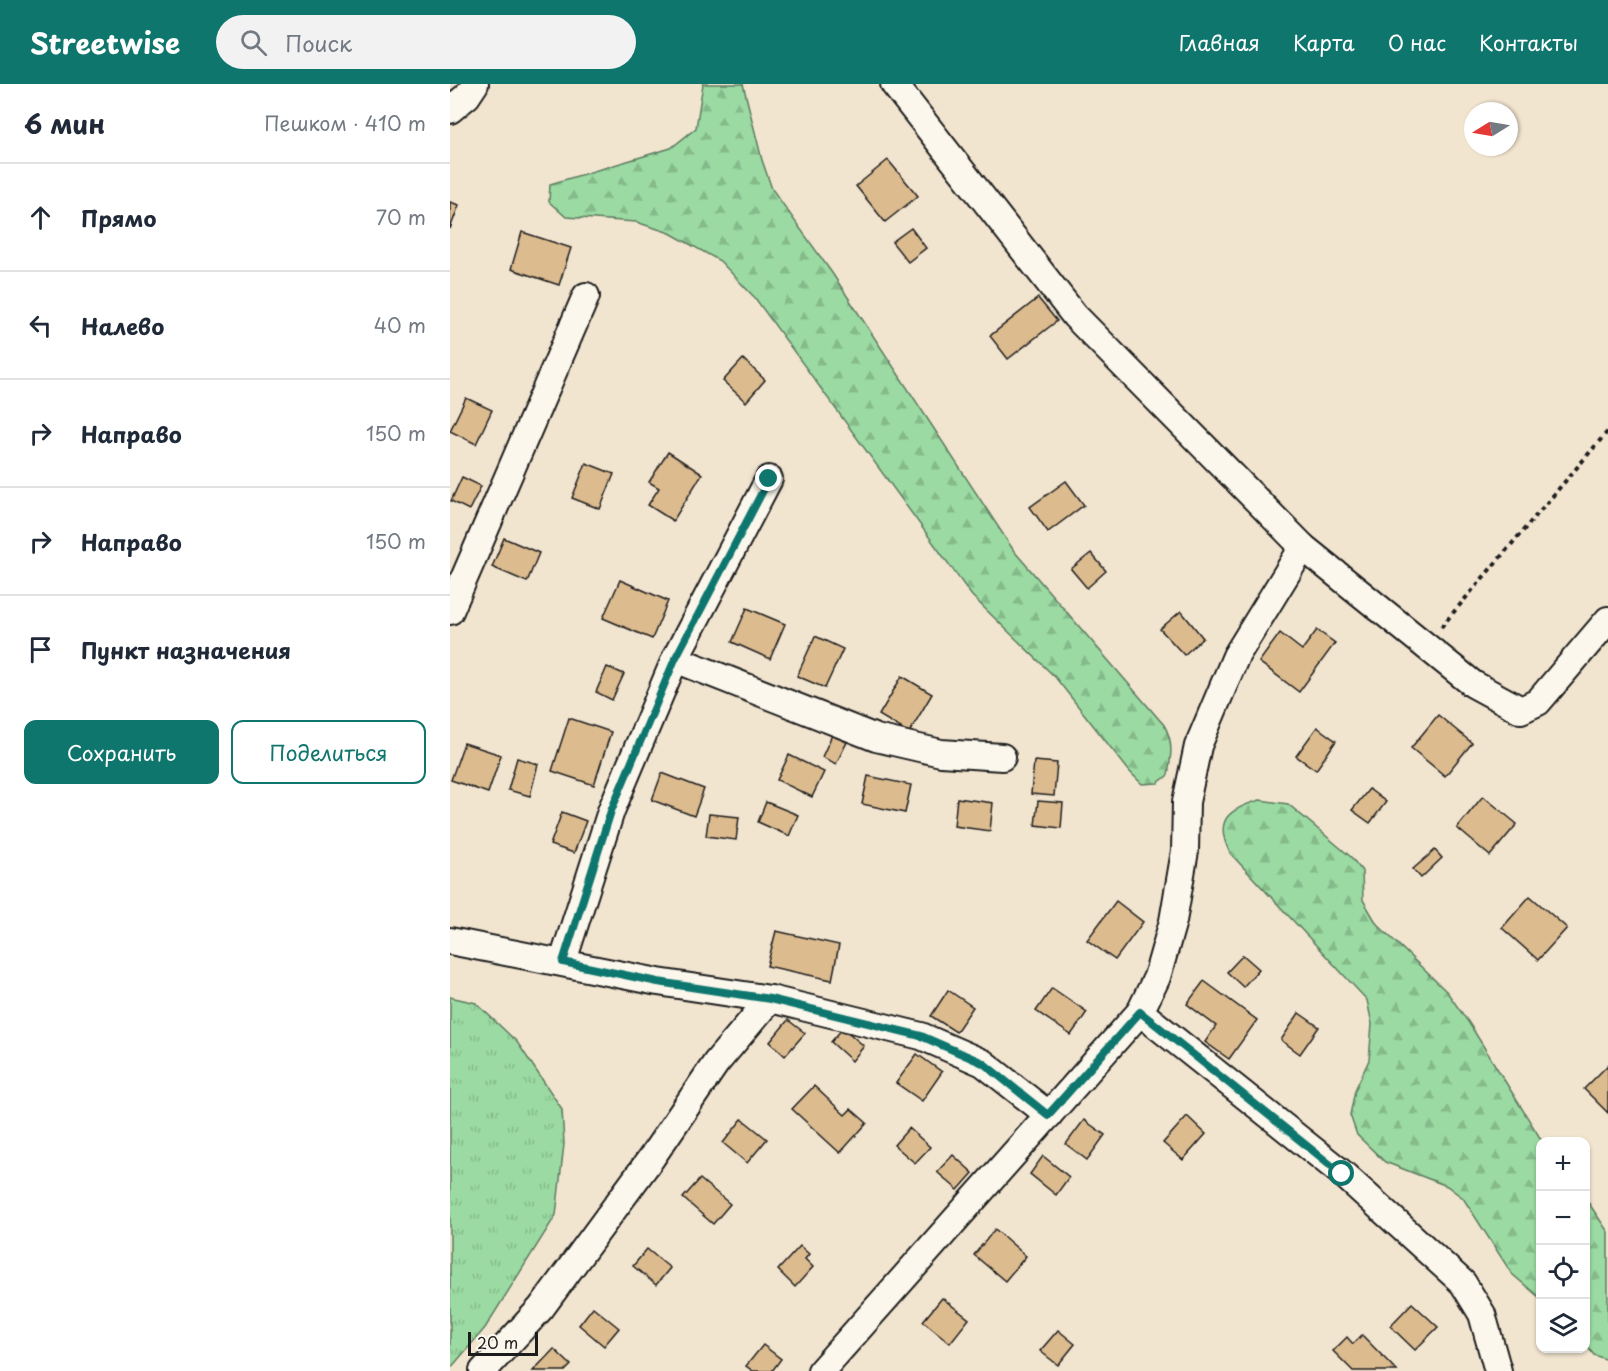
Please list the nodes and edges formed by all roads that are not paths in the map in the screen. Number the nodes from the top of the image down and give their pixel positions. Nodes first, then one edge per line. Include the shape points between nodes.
1 (475, 84) edge
2 (894, 84) edge
3 (450, 110) edge
4 (586, 296) dead end
5 (769, 479) dead end
6 (1303, 547) junction
7 (450, 611) edge
8 (1608, 620) edge
9 (675, 659) junction
10 (1002, 758) dead end
11 (450, 941) edge
12 (563, 962) junction
13 (770, 999) junction
14 (1140, 1012) junction
15 (1048, 1115) junction
16 (483, 1371) edge
17 (821, 1371) edge
18 (1498, 1371) edge

1 - 3 street
2 - 6 street via 1075,316
4 - 7 street
5 - 9 street
6 - 8 street via 1473,684 1521,710 1538,702
6 - 14 street via 1236,656 1198,746 1186,802 1185,851 1173,921 1157,977
9 - 10 street via 876,738 941,753
9 - 12 street via 611,811
11 - 12 street
12 - 13 street
13 - 15 street via 921,1036 983,1063
13 - 16 street via 716,1063 542,1308
14 - 15 street
14 - 18 street via 1342,1174 1463,1283 1482,1314
15 - 17 street

